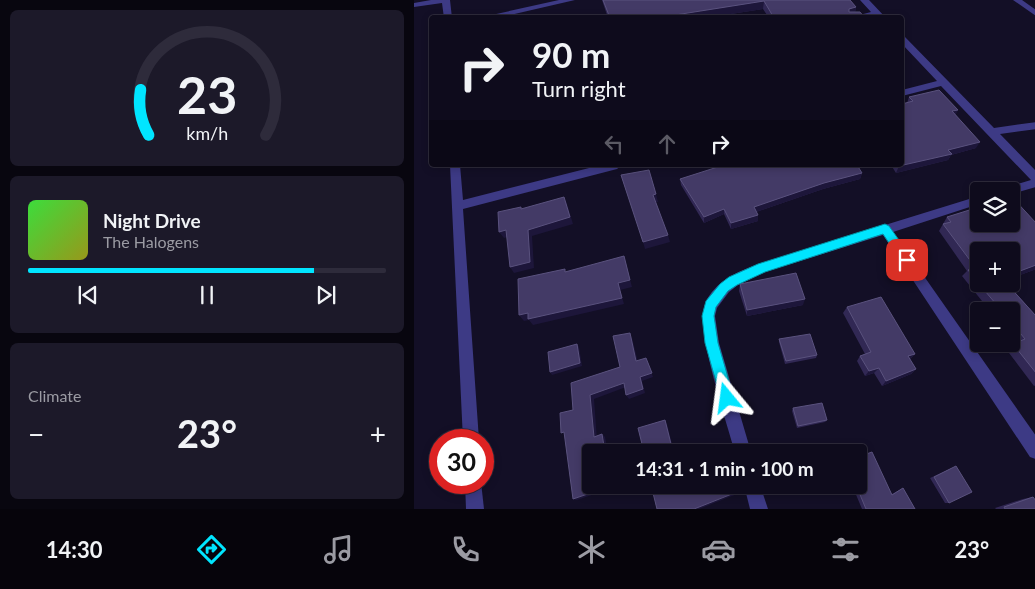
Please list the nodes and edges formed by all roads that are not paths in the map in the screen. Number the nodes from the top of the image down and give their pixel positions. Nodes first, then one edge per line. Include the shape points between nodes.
1 (446, 0) edge
2 (571, 0) edge
3 (864, 0) edge
4 (1018, 0) edge
5 (414, 5) edge
6 (1035, 14) edge
7 (448, 15) edge
8 (497, 15) edge
9 (879, 15) edge
10 (904, 41) edge
11 (942, 83) junction
12 (904, 92) edge
13 (1035, 125) edge
14 (993, 132) junction
15 (454, 167) edge
16 (609, 167) edge
17 (1035, 179) edge
18 (1035, 183) edge
19 (1020, 187) edge
20 (970, 203) edge
21 (456, 206) junction
22 (885, 229) junction
23 (469, 429) edge
24 (741, 444) edge
25 (1035, 451) edge
26 (473, 494) edge
27 (755, 494) edge
28 (474, 509) edge
29 (759, 509) edge

1 - 5 street
1 - 7 street
2 - 8 street
3 - 9 street
4 - 6 street
10 - 11 street
11 - 12 street
11 - 14 street
13 - 14 street
14 - 17 street
15 - 21 street
16 - 21 street
18 - 19 street
20 - 22 street
21 - 23 street
22 - 24 street via 762,268 733,281 717,295 708,316 712,343
22 - 25 street
26 - 28 street
27 - 29 street

